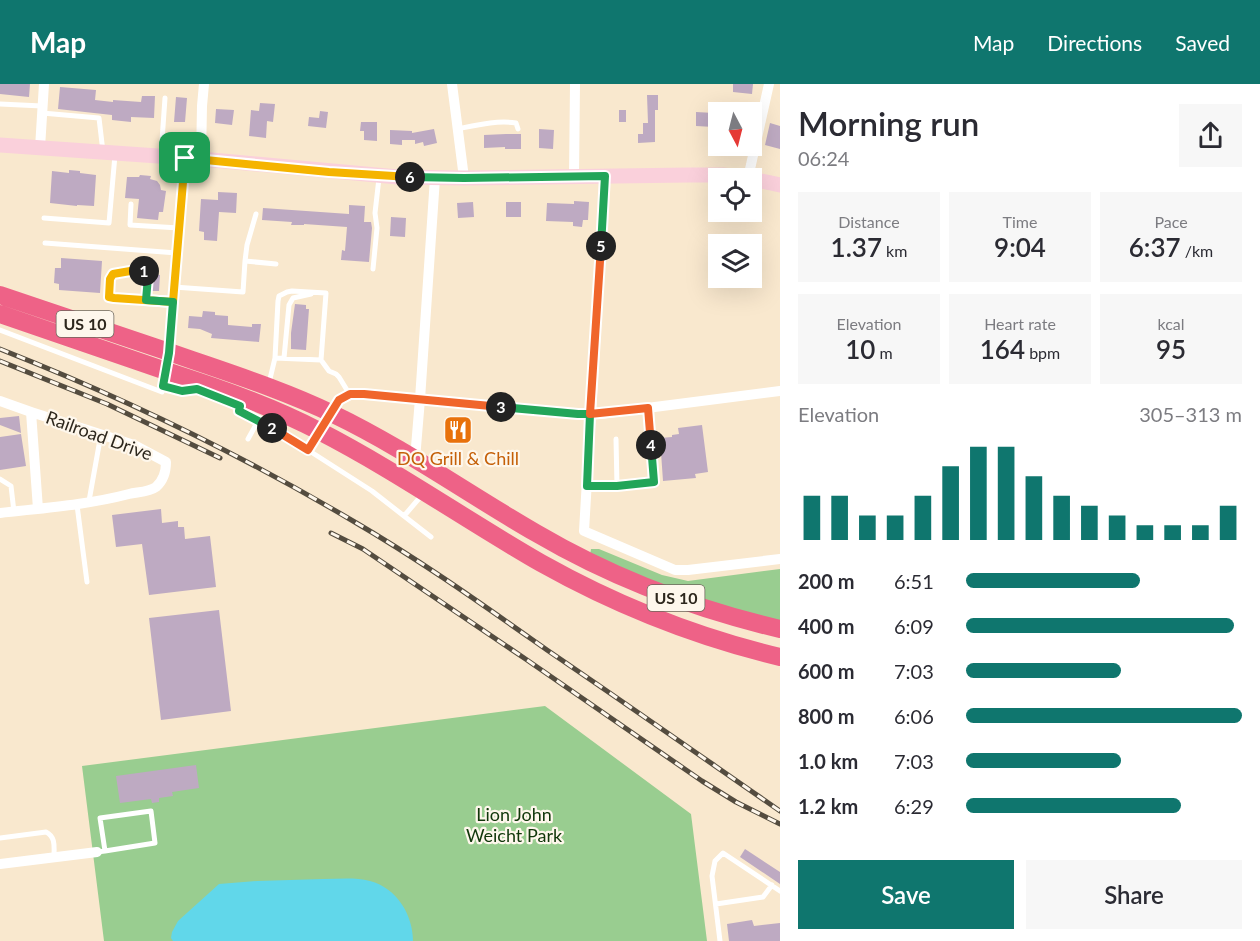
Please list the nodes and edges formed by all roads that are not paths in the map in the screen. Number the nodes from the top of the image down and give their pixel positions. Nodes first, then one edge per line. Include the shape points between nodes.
1 (44, 84) edge
2 (204, 84) edge
3 (452, 84) edge
4 (575, 84) edge
5 (769, 84) edge
6 (165, 98) dead end
7 (0, 104) edge
8 (42, 110) junction
9 (457, 129) junction
10 (518, 129) dead end
11 (0, 145) edge
12 (39, 148) junction
13 (109, 152) junction
14 (160, 156) junction
15 (185, 158) junction
16 (201, 159) junction
17 (752, 168) edge
18 (379, 175) junction
19 (708, 175) edge
20 (605, 176) junction
21 (574, 177) junction
22 (435, 178) junction
23 (464, 178) junction
24 (762, 181) edge
25 (780, 185) edge
26 (131, 204) dead end
27 (256, 214) dead end
28 (44, 218) dead end
29 (179, 228) junction
30 (45, 243) dead end
31 (177, 253) junction
32 (245, 261) junction
33 (276, 264) dead end
34 (373, 268) dead end
35 (174, 286) junction
36 (315, 292) junction
37 (0, 295) edge
38 (146, 300) junction
39 (173, 302) junction
40 (0, 314) edge
41 (0, 330) edge
42 (275, 358) junction
43 (284, 358) junction
44 (321, 360) junction
45 (166, 370) junction
46 (268, 386) junction
47 (780, 391) edge
48 (208, 393) dead end
49 (350, 394) junction
50 (420, 399) junction
51 (0, 401) edge
52 (238, 402) junction
53 (648, 408) junction
54 (31, 412) junction
55 (332, 413) junction
56 (590, 414) junction
57 (258, 421) junction
58 (277, 421) junction
59 (320, 431) junction
60 (101, 434) junction
61 (248, 439) dead end
62 (616, 439) dead end
63 (308, 450) junction
64 (415, 459) junction
65 (0, 479) edge
66 (587, 486) junction
67 (617, 486) junction
68 (425, 491) junction
69 (89, 503) junction
70 (77, 505) junction
71 (38, 509) junction
72 (14, 512) junction
73 (0, 513) edge
74 (404, 516) junction
75 (431, 537) dead end
76 (780, 559) edge
77 (87, 582) dead end
78 (780, 629) edge
79 (780, 657) edge
80 (0, 838) edge
81 (101, 851) junction
82 (54, 857) junction
83 (0, 864) edge
84 (772, 885) junction
85 (780, 891) edge
86 (716, 904) junction
87 (720, 941) edge

1 - 8 street
2 - 16 street
3 - 9 street
4 - 21 street
5 - 17 street
6 - 14 lane
7 - 8 lane
8 - 12 street
8 - 13 lane via 99,118
9 - 10 lane via 508,122 516,123
9 - 23 street
11 - 12 street
12 - 13 street
13 - 14 street
13 - 28 lane via 109,223
14 - 15 street
15 - 16 street
15 - 29 street
16 - 18 street
18 - 22 street
18 - 34 lane
19 - 20 street
20 - 21 street
20 - 56 street
21 - 23 street
22 - 23 street
22 - 50 street
24 - 25 street
26 - 29 lane via 130,225
27 - 32 lane
29 - 31 street
30 - 31 lane
31 - 35 street
32 - 33 lane
32 - 35 lane via 243,292
35 - 39 street
36 - 42 lane via 292,291 279,296
36 - 43 lane via 293,298 289,305
36 - 44 lane via 326,293
37 - 45 highway, US 10
38 - 38 lane via 111,298 111,277 116,273 146,272
38 - 39 lane
39 - 45 street
40 - 45 highway, US 10
41 - 45 lane via 162,392
42 - 43 lane
42 - 46 lane
43 - 44 lane
44 - 49 lane
45 - 46 highway, US 10
45 - 48 lane via 182,391 197,389
45 - 52 highway, US 10
46 - 55 highway, US 10
47 - 53 street
49 - 50 street
49 - 55 street via 339,400
50 - 56 street
50 - 64 street
51 - 54 street, Railroad Drive
52 - 57 lane via 239,411
52 - 58 highway, US 10
53 - 56 street
53 - 67 lane via 654,482
54 - 60 street, Railroad Drive
54 - 71 street
55 - 59 street
55 - 64 highway, US 10
56 - 66 street
57 - 58 lane
57 - 61 lane
58 - 59 highway, US 10
58 - 63 lane
59 - 63 lane
59 - 68 highway, US 10
60 - 69 lane
60 - 69 street, Railroad Drive via 166,462 166,471 154,488
62 - 67 lane
63 - 74 lane
64 - 78 highway, US 10 via 602,568 681,600
65 - 72 lane via 11,486
66 - 67 lane
66 - 76 street via 584,531 675,570
68 - 74 lane
68 - 79 highway, US 10 via 520,551 592,590 676,626
69 - 70 street
70 - 71 street
70 - 77 lane
71 - 72 street
72 - 73 street
74 - 75 lane
80 - 82 lane via 46,832 54,841
81 - 81 lane via 100,818 151,811 155,843
81 - 82 street
82 - 83 street
84 - 85 lane
84 - 86 lane via 763,897
84 - 86 lane via 723,853 715,861 712,876
86 - 87 lane

